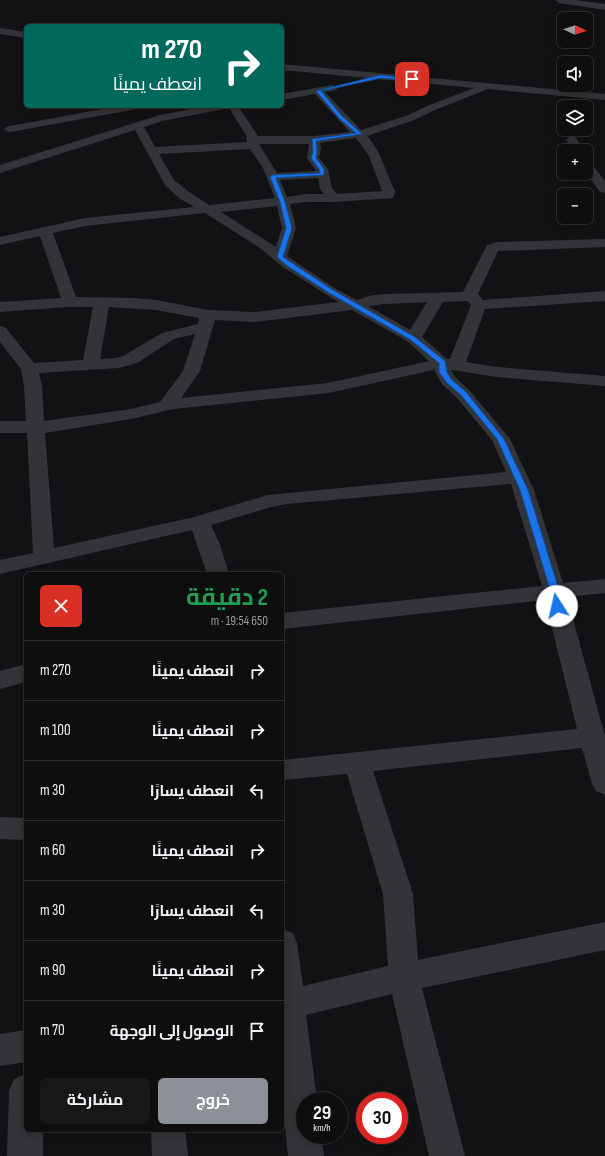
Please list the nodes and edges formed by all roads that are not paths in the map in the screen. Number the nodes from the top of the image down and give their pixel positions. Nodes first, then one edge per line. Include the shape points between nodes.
1 (559, 0) edge
2 (605, 7) edge
3 (0, 31) edge
4 (24, 35) edge
5 (284, 67) edge
6 (381, 77) junction
7 (488, 86) junction
8 (318, 91) junction
9 (284, 97) edge
10 (605, 97) edge
11 (126, 108) edge
12 (139, 108) edge
13 (214, 108) edge
14 (234, 108) edge
15 (143, 124) junction
16 (10, 128) dead end
17 (360, 134) junction
18 (314, 140) junction
19 (572, 140) dead end
20 (253, 142) junction
21 (574, 144) edge
22 (151, 151) junction
23 (0, 169) edge
24 (323, 174) junction
25 (593, 174) edge
26 (273, 177) junction
27 (605, 189) edge
28 (334, 198) junction
29 (282, 202) junction
30 (207, 209) junction
31 (45, 231) junction
32 (0, 241) edge
33 (605, 243) edge
34 (280, 257) junction
35 (605, 296) edge
36 (438, 297) junction
37 (474, 301) junction
38 (70, 302) junction
39 (102, 303) junction
40 (356, 305) junction
41 (0, 307) edge
42 (207, 321) junction
43 (0, 331) edge
44 (413, 338) junction
45 (449, 364) junction
46 (90, 365) junction
47 (29, 368) junction
48 (605, 381) edge
49 (167, 405) junction
50 (0, 427) edge
51 (37, 428) junction
52 (518, 477) junction
53 (199, 522) junction
54 (44, 558) junction
55 (0, 567) edge
56 (217, 572) edge
57 (605, 586) edge
58 (556, 593) junction
59 (284, 621) edge
60 (24, 674) edge
61 (0, 680) edge
62 (595, 729) edge
63 (356, 763) junction
64 (284, 770) edge
65 (605, 784) edge
66 (0, 828) edge
67 (24, 829) edge
68 (605, 936) edge
69 (404, 977) junction
70 (284, 984) edge
71 (285, 1005) edge
72 (24, 1046) edge
73 (0, 1050) edge
74 (25, 1132) edge
75 (168, 1132) edge
76 (25, 1156) edge
77 (170, 1156) edge
78 (306, 1156) edge
79 (447, 1156) edge

1 - 2 street
3 - 4 street
5 - 6 street
6 - 7 street
6 - 8 street
7 - 10 street
7 - 17 street via 410,118
8 - 9 street
8 - 17 street
11 - 16 street
12 - 15 street
13 - 15 street
14 - 20 street via 249,129
15 - 22 street
15 - 23 street
17 - 18 street
17 - 28 street via 374,152 389,194
18 - 20 street
18 - 24 street via 313,158
19 - 21 street
20 - 22 street
20 - 26 street
22 - 30 street via 169,182
24 - 26 street
24 - 28 street via 326,189
25 - 27 street
26 - 29 street
28 - 29 street via 306,198
29 - 30 street
29 - 34 street via 289,228
30 - 31 street via 85,222
30 - 34 street
31 - 32 street
31 - 38 street via 57,256
33 - 37 street via 492,248
34 - 40 street via 331,292
35 - 37 street
36 - 37 street
36 - 40 street via 373,300
36 - 44 street
37 - 45 street
38 - 39 street
38 - 41 street
39 - 42 street via 156,305
39 - 46 street
40 - 42 street
40 - 44 street
42 - 46 street via 168,336 119,364
42 - 49 street via 191,371
43 - 47 street
44 - 45 street
45 - 48 street via 497,372
45 - 49 street via 328,388
45 - 52 street via 443,372 501,439
46 - 47 street
47 - 51 street via 34,386
49 - 51 street via 124,415
50 - 51 street
51 - 54 street
52 - 53 street via 287,498 268,501
52 - 58 street
53 - 54 street
53 - 56 street
54 - 55 street
57 - 58 street
58 - 59 street
58 - 62 street via 557,606
60 - 61 street
62 - 63 street
62 - 65 street
63 - 64 street
63 - 69 street via 398,894
66 - 67 street
68 - 69 street
69 - 71 street
69 - 79 street
70 - 71 street
71 - 78 street
72 - 73 street
74 - 76 street
75 - 77 street

